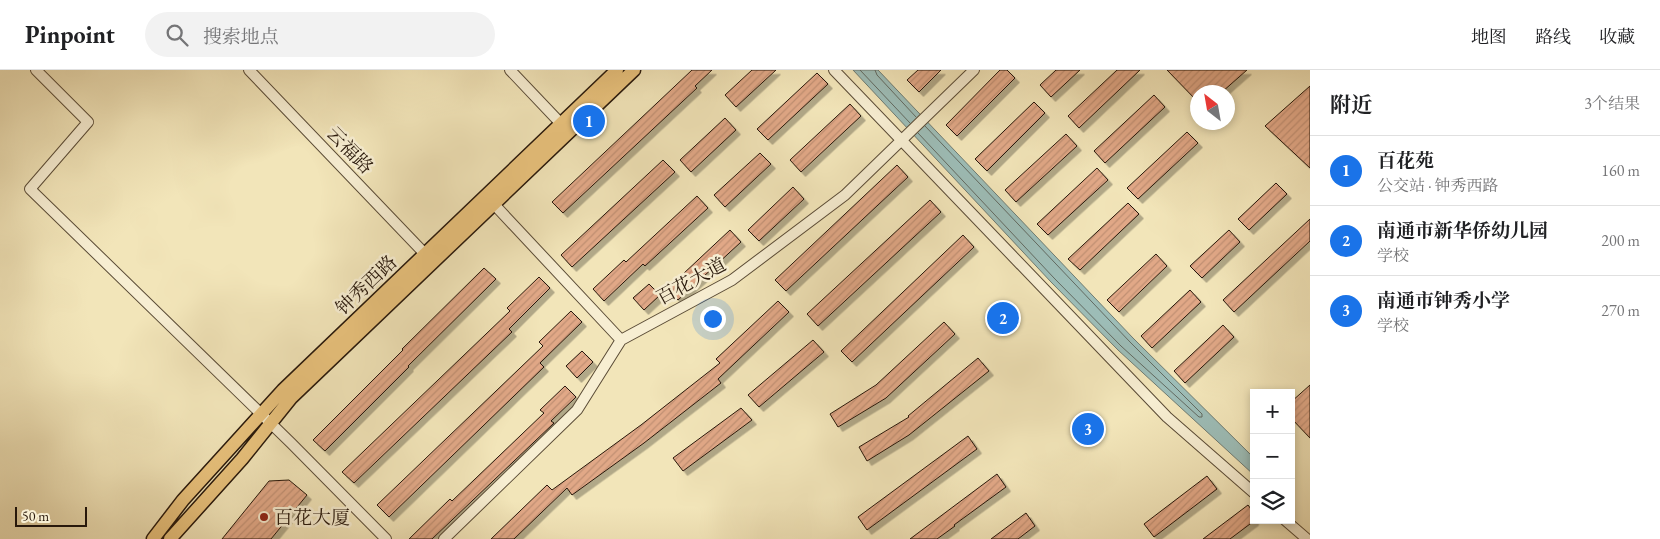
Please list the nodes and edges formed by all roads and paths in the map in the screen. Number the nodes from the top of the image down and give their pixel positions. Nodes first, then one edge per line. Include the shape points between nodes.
1 (36, 70) edge
2 (249, 70) edge
3 (510, 70) edge
4 (617, 70) edge
5 (634, 70) edge
6 (834, 70) edge
7 (974, 70) edge
8 (565, 128) junction
9 (903, 137) junction
10 (490, 200) junction
11 (425, 254) junction
12 (621, 340) junction
13 (260, 414) junction
14 (270, 424) junction
15 (1250, 490) edge
16 (1290, 524) edge
17 (153, 539) edge
18 (170, 539) edge
19 (386, 539) edge
20 (444, 539) edge
21 (1307, 539) edge

1 - 13 street via 88,122 30,189
2 - 11 street, 云福路
3 - 8 street
4 - 8 main road, 钟秀西路
5 - 8 main road, 钟秀西路
6 - 9 street
7 - 9 street, 百花大道
8 - 10 main road, 钟秀西路
9 - 12 street, 百花大道 via 845,195 732,280
9 - 15 street via 1167,417
10 - 11 main road, 钟秀西路
10 - 12 street
10 - 14 main road, 钟秀西路 via 292,398
11 - 13 main road, 钟秀西路
12 - 20 street, 百花大道 via 577,410
13 - 14 street
13 - 17 main road, 钟秀西路 via 183,500
14 - 18 main road, 钟秀西路
14 - 19 street
16 - 21 street

